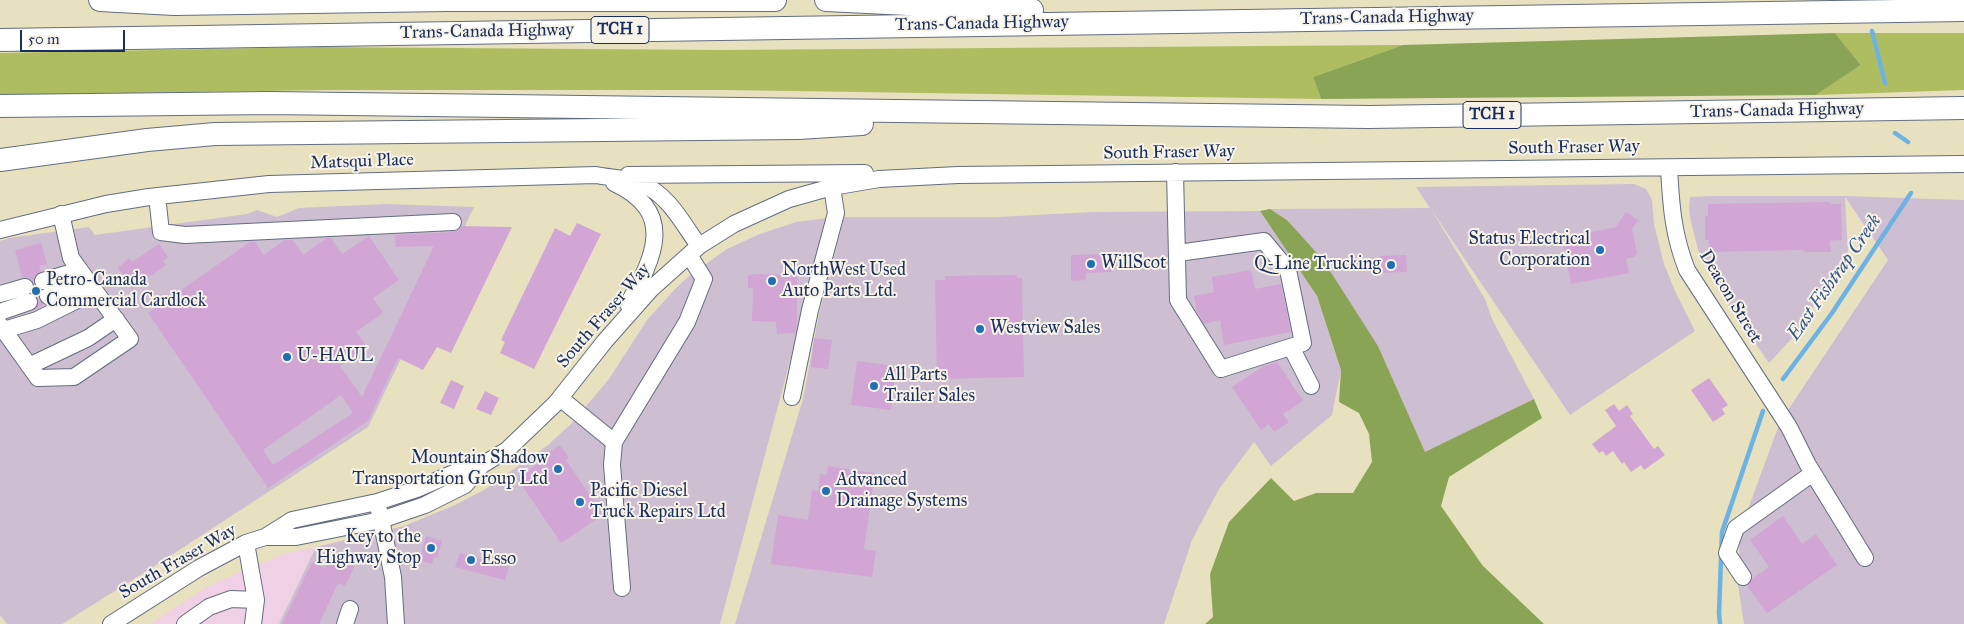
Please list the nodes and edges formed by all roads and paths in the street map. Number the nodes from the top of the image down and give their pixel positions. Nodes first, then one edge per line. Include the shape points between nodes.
1 (100, 0) edge
2 (448, 0) edge
3 (452, 0) edge
4 (775, 0) edge
5 (826, 0) edge
6 (1964, 10) edge
7 (1240, 20) junction
8 (0, 40) edge
9 (0, 106) edge
10 (1964, 108) edge
11 (1020, 113) junction
12 (0, 160) edge
13 (1964, 164) edge
14 (1669, 168) junction
15 (1175, 172) junction
16 (596, 175) junction
17 (958, 175) junction
18 (832, 187) junction
19 (157, 196) junction
20 (61, 214) junction
21 (453, 222) dead end
22 (0, 230) edge
23 (694, 251) junction
24 (1178, 253) junction
25 (88, 281) junction
26 (46, 289) dead end
27 (0, 294) edge
28 (0, 312) edge
29 (116, 319) junction
30 (2, 328) edge
31 (605, 341) junction
32 (1290, 347) junction
33 (29, 366) junction
34 (1311, 386) dead end
35 (792, 397) dead end
36 (560, 398) junction
37 (614, 442) junction
38 (482, 465) junction
39 (1813, 473) junction
40 (377, 502) junction
41 (381, 520) junction
42 (266, 536) junction
43 (246, 544) junction
44 (1865, 558) dead end
45 (1743, 577) dead end
46 (622, 588) dead end
47 (256, 600) junction
48 (111, 624) edge
49 (185, 624) edge
50 (253, 624) edge
51 (396, 624) edge

1 - 2 highway via 174,4
3 - 4 highway
5 - 7 highway
6 - 7 highway, Trans-Canada Highway / TCH 1
7 - 8 highway, Trans-Canada Highway / TCH 1
9 - 11 highway, Trans-Canada Highway / TCH 1 via 270,103
10 - 11 highway, Trans-Canada Highway / TCH 1 via 1369,117
11 - 12 highway via 798,128 215,134
13 - 14 street, South Fraser Way
14 - 15 street, South Fraser Way
14 - 39 street, Deacon Street via 1672,220 1687,270 1789,427
15 - 17 street, South Fraser Way
15 - 24 street
16 - 17 street
16 - 19 street, Matsqui Place via 269,184
16 - 23 street, Matsqui Place via 641,183 658,192 670,206
16 - 31 street via 640,198 656,235 638,286
17 - 18 street, South Fraser Way via 879,179
18 - 23 street, South Fraser Way via 751,215
18 - 35 street via 836,213 810,310
19 - 20 street, Matsqui Place
19 - 21 street via 160,232 185,235
20 - 22 street, Matsqui Place
20 - 25 street via 71,258
23 - 31 street, South Fraser Way via 651,289
23 - 37 street, Matsqui Place via 704,279 690,313
24 - 32 street via 1178,300 1222,369
24 - 32 street via 1264,241 1288,270 1303,343
25 - 26 street
25 - 29 street
25 - 30 street via 37,320
27 - 28 street via 27,294
29 - 33 street via 88,338
29 - 33 street via 130,339 74,377 38,378
30 - 33 street
31 - 36 street, South Fraser Way
32 - 34 street
36 - 37 street
36 - 38 street, South Fraser Way via 506,450
37 - 46 street via 612,465
38 - 40 street, South Fraser Way
38 - 41 street, South Fraser Way via 466,486
39 - 44 street, Deacon Street
39 - 45 street via 1736,528 1727,553
40 - 41 street
40 - 42 street, South Fraser Way via 292,520
41 - 42 street, South Fraser Way via 296,537
41 - 51 street via 393,577
42 - 43 street, South Fraser Way
43 - 47 street
43 - 48 street, South Fraser Way via 199,568
47 - 49 street via 230,600
47 - 50 street

